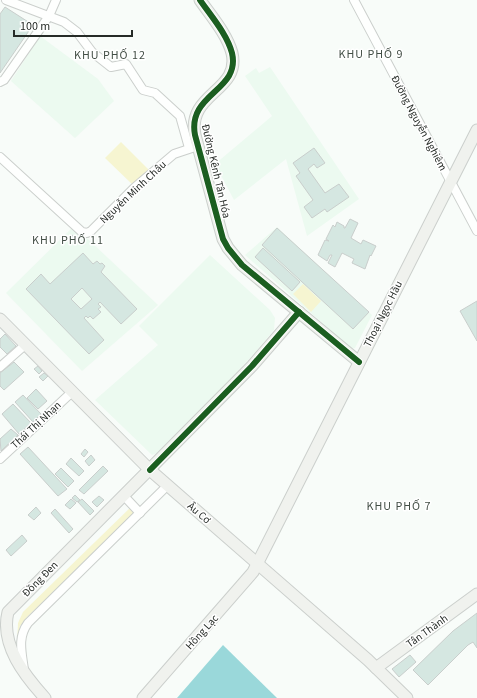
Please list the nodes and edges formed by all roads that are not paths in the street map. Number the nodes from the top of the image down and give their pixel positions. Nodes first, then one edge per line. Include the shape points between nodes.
1 (5, 0) edge
2 (56, 0) edge
3 (200, 0) edge
4 (354, 0) edge
5 (0, 6) edge
6 (49, 16) junction
7 (0, 82) edge
8 (477, 130) edge
9 (194, 147) junction
10 (0, 157) edge
11 (451, 183) junction
12 (477, 231) edge
13 (299, 312) junction
14 (0, 319) edge
15 (25, 345) junction
16 (359, 362) junction
17 (0, 368) edge
18 (72, 392) junction
19 (0, 459) edge
20 (150, 470) junction
21 (168, 485) junction
22 (124, 496) junction
23 (140, 513) junction
24 (258, 564) junction
25 (477, 594) edge
26 (376, 668) junction
27 (25, 675) junction
28 (45, 698) edge
29 (143, 698) edge
30 (407, 698) edge

1 - 5 street
1 - 6 street
2 - 6 street
3 - 9 street, Đường Kênh Tân Hóa via 227,40 233,58 228,77 195,116
4 - 11 street, Đường Nguyễn Nghiêm
6 - 7 street via 4,80
6 - 9 street via 74,28 88,48 111,67 126,64 143,90 155,93 180,116
8 - 11 street, Thoại Ngọc Hầu
9 - 10 street, Nguyễn Minh Châu via 172,156 137,185 87,233 82,232
9 - 13 street, Đường Kênh Tân Hóa via 220,232 228,248 247,269
11 - 12 street, Đường Nguyễn Nghiêm
11 - 16 street, Thoại Ngọc Hầu
13 - 16 street, Đường Kênh Tân Hóa
13 - 20 street via 252,366
14 - 15 street, Âu Cơ
15 - 17 street
15 - 18 street, Âu Cơ
16 - 24 street, Thoại Ngọc Hầu
18 - 19 street, Thái Thị Nhạn
18 - 20 street, Âu Cơ
20 - 21 street, Âu Cơ
20 - 22 street, Đồng Đen
21 - 23 street, Đồng Đen
21 - 24 street, Âu Cơ
22 - 23 street
22 - 27 street, Đồng Đen via 5,616 3,641 10,656
23 - 27 street, Đồng Đen via 26,626 21,640
24 - 26 street, Âu Cơ
24 - 29 street, Hồng Lạc
25 - 26 street, Tân Thành
26 - 30 street, Âu Cơ
27 - 28 street, Đồng Đen

